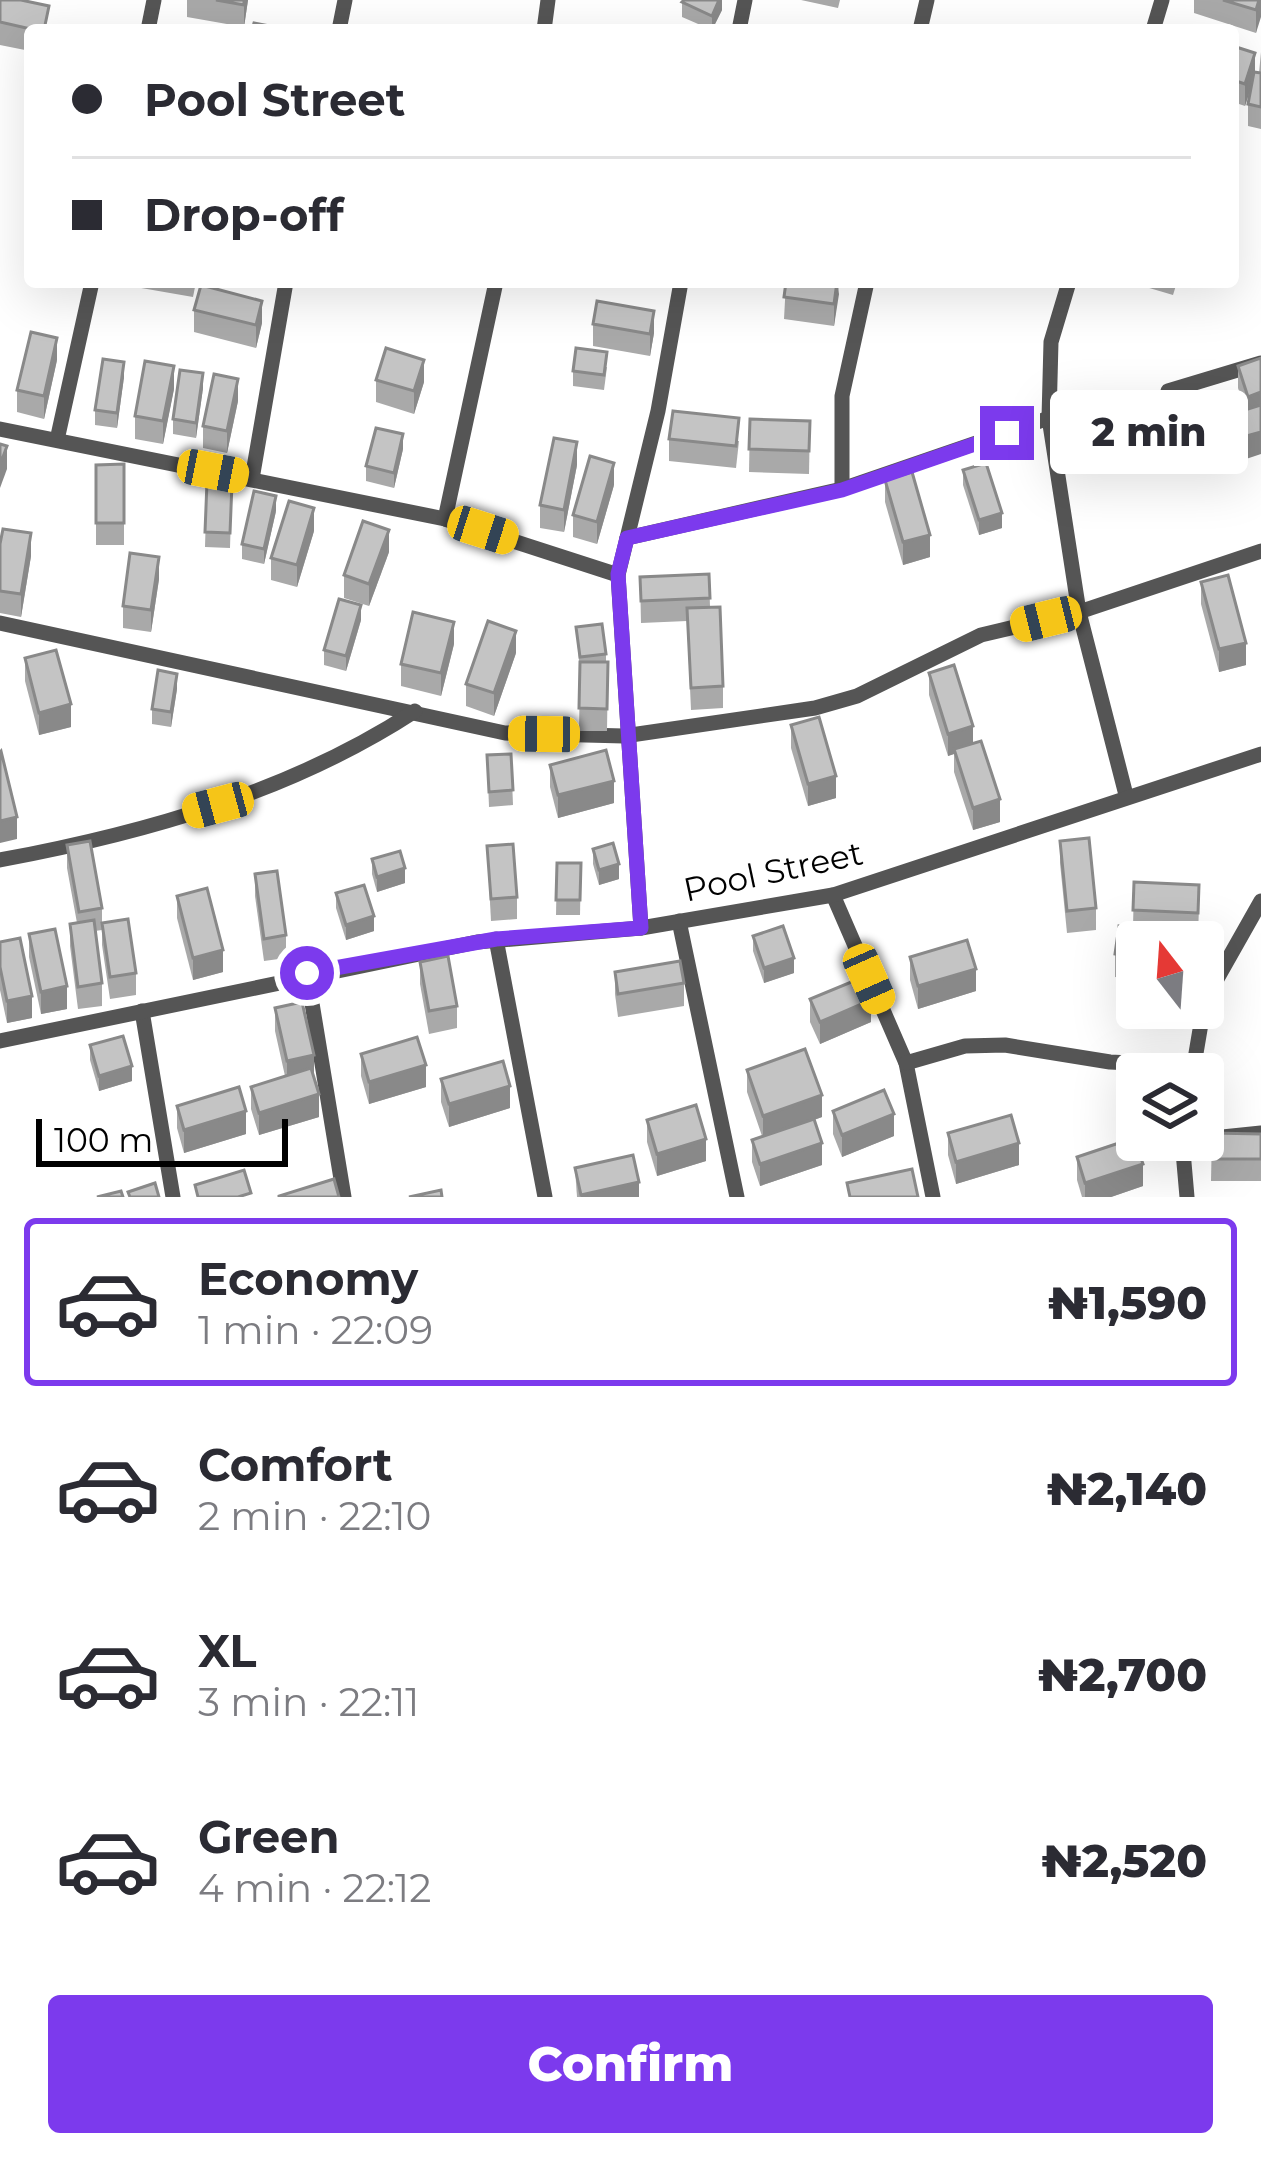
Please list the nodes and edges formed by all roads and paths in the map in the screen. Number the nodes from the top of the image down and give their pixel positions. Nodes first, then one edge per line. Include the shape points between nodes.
1 (91, 288) edge
2 (285, 288) edge
3 (495, 288) edge
4 (680, 288) edge
5 (866, 288) edge
6 (1067, 288) edge
7 (1261, 363) edge
8 (1168, 391) dead end
9 (1048, 418) junction
10 (0, 429) edge
11 (57, 440) junction
12 (252, 479) junction
13 (842, 490) junction
14 (445, 518) junction
15 (627, 538) junction
16 (1261, 551) edge
17 (618, 574) junction
18 (1079, 611) junction
19 (0, 623) edge
20 (415, 711) junction
21 (624, 736) junction
22 (1261, 754) edge
23 (1126, 795) junction
24 (0, 860) edge
25 (833, 895) junction
26 (1261, 902) edge
27 (680, 922) junction
28 (641, 928) junction
29 (496, 939) junction
30 (307, 973) junction
31 (142, 1010) junction
32 (0, 1041) edge
33 (1197, 1053) edge
34 (1116, 1063) edge
35 (906, 1064) junction
36 (1261, 1133) edge
37 (1224, 1137) edge
38 (1184, 1161) edge
39 (173, 1197) edge
40 (344, 1197) edge
41 (545, 1197) edge
42 (737, 1197) edge
43 (933, 1197) edge
44 (1187, 1197) edge

1 - 11 street
2 - 12 street
3 - 14 street
4 - 15 street
5 - 13 street via 842,396
6 - 9 street via 1051,342
7 - 8 street
9 - 13 street
9 - 18 street
10 - 11 street
11 - 12 street
12 - 14 street
13 - 15 street
14 - 17 street
15 - 17 street
16 - 18 street
17 - 21 street
18 - 21 street via 980,635 857,696 814,708
18 - 23 street
19 - 20 street
20 - 21 street via 505,734
20 - 24 street via 291,779
21 - 28 street
22 - 23 street, Pool Street
23 - 25 street, Pool Street
25 - 27 street, Pool Street
25 - 35 street
26 - 33 street via 1205,1000
27 - 28 street, Pool Street
27 - 42 street
28 - 29 street, Pool Street
29 - 30 street, Pool Street
29 - 41 street
30 - 31 street, Pool Street
30 - 40 street
31 - 32 street, Pool Street
31 - 39 street
34 - 35 street via 965,1046
35 - 43 street
36 - 37 street
38 - 44 street

